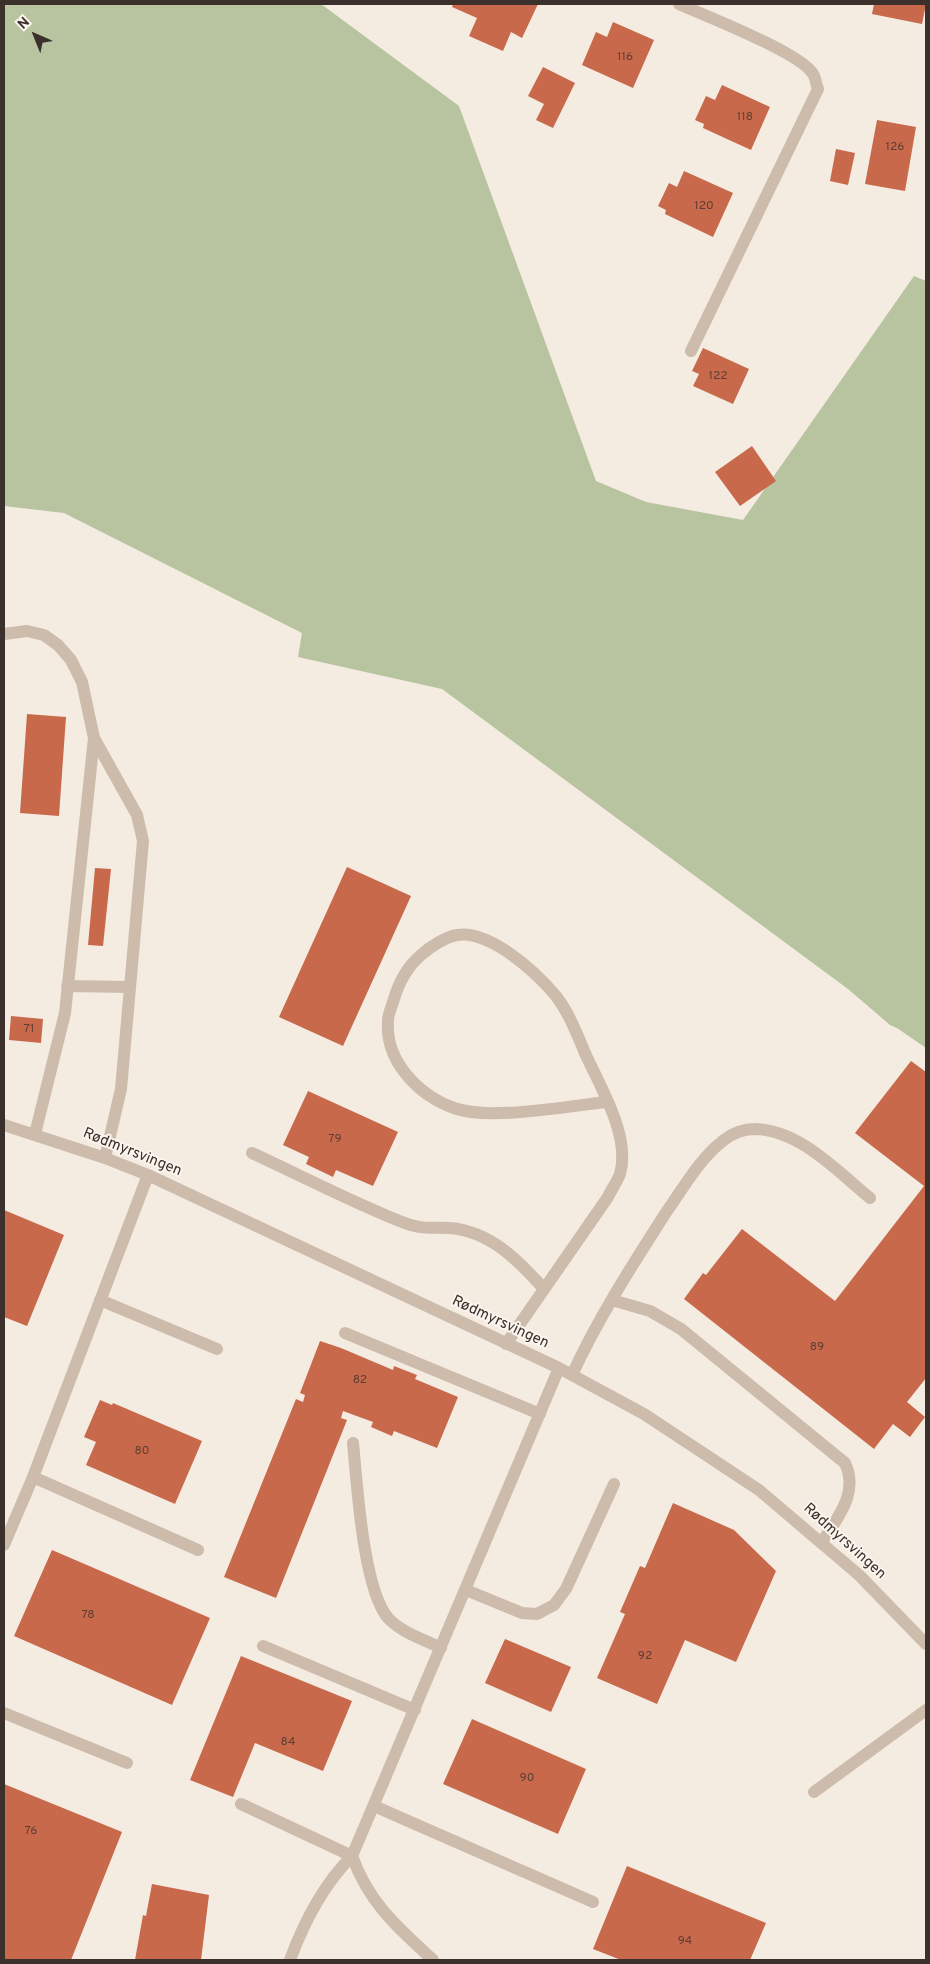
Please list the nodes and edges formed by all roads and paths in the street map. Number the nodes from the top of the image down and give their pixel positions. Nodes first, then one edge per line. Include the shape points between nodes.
1 (680, 4) edge
2 (691, 351) dead end
3 (4, 634) edge
4 (94, 738) junction
5 (67, 986) junction
6 (130, 987) junction
7 (607, 1102) junction
8 (4, 1125) edge
9 (35, 1134) junction
10 (252, 1153) dead end
11 (105, 1158) junction
12 (148, 1175) junction
13 (870, 1198) dead end
14 (544, 1289) junction
15 (100, 1300) junction
16 (612, 1300) junction
17 (345, 1333) dead end
18 (506, 1344) junction
19 (217, 1349) dead end
20 (559, 1368) junction
21 (572, 1375) junction
22 (540, 1414) junction
23 (353, 1443) dead end
24 (33, 1477) junction
25 (614, 1484) dead end
26 (822, 1542) junction
27 (4, 1545) edge
28 (198, 1550) dead end
29 (466, 1590) junction
30 (926, 1644) edge
31 (263, 1646) dead end
32 (441, 1648) junction
33 (415, 1710) junction
34 (926, 1710) edge
35 (4, 1713) edge
36 (127, 1763) dead end
37 (814, 1792) dead end
38 (241, 1804) dead end
39 (374, 1806) junction
40 (352, 1856) junction
41 (593, 1902) dead end
42 (290, 1960) edge
43 (433, 1960) edge

1 - 2 street via 800,61 813,74 818,89
3 - 4 street via 26,631 44,635 65,653 82,682
4 - 5 street
4 - 6 street via 137,815 143,841
5 - 6 street
5 - 9 street via 64,1013
6 - 11 street via 121,1089
7 - 7 street via 574,1026 556,997 535,973 502,948 477,936 456,935 429,947 411,963 399,984 388,1020 389,1030 398,1063 426,1095 455,1109 488,1114
7 - 14 street via 620,1131 620,1174 608,1197
8 - 9 street, Rødmyrsvingen
9 - 11 street, Rødmyrsvingen
10 - 14 street via 403,1223 430,1230 451,1228 492,1241 521,1264
11 - 12 street, Rødmyrsvingen
12 - 15 street
12 - 18 street, Rødmyrsvingen
13 - 16 street via 796,1141 773,1131 754,1129 738,1132 703,1160 642,1249
14 - 18 street
15 - 19 street
15 - 24 street
16 - 21 street
16 - 26 street via 650,1311 681,1328 846,1463 851,1475 848,1500
17 - 22 street
18 - 20 street, Rødmyrsvingen
20 - 21 street, Rødmyrsvingen
20 - 22 street
21 - 26 street, Rødmyrsvingen via 644,1414 744,1479
22 - 29 street
23 - 32 street via 366,1561 378,1599 387,1617 402,1630
24 - 27 street
24 - 28 street
25 - 29 street via 566,1589 554,1605 537,1614 522,1613
26 - 30 street, Rødmyrsvingen
29 - 32 street
31 - 33 street
32 - 33 street
33 - 39 street
34 - 37 street
35 - 36 street
38 - 40 street
39 - 40 street
39 - 41 street
40 - 42 street via 335,1872
40 - 43 street via 360,1879 374,1901 390,1921

